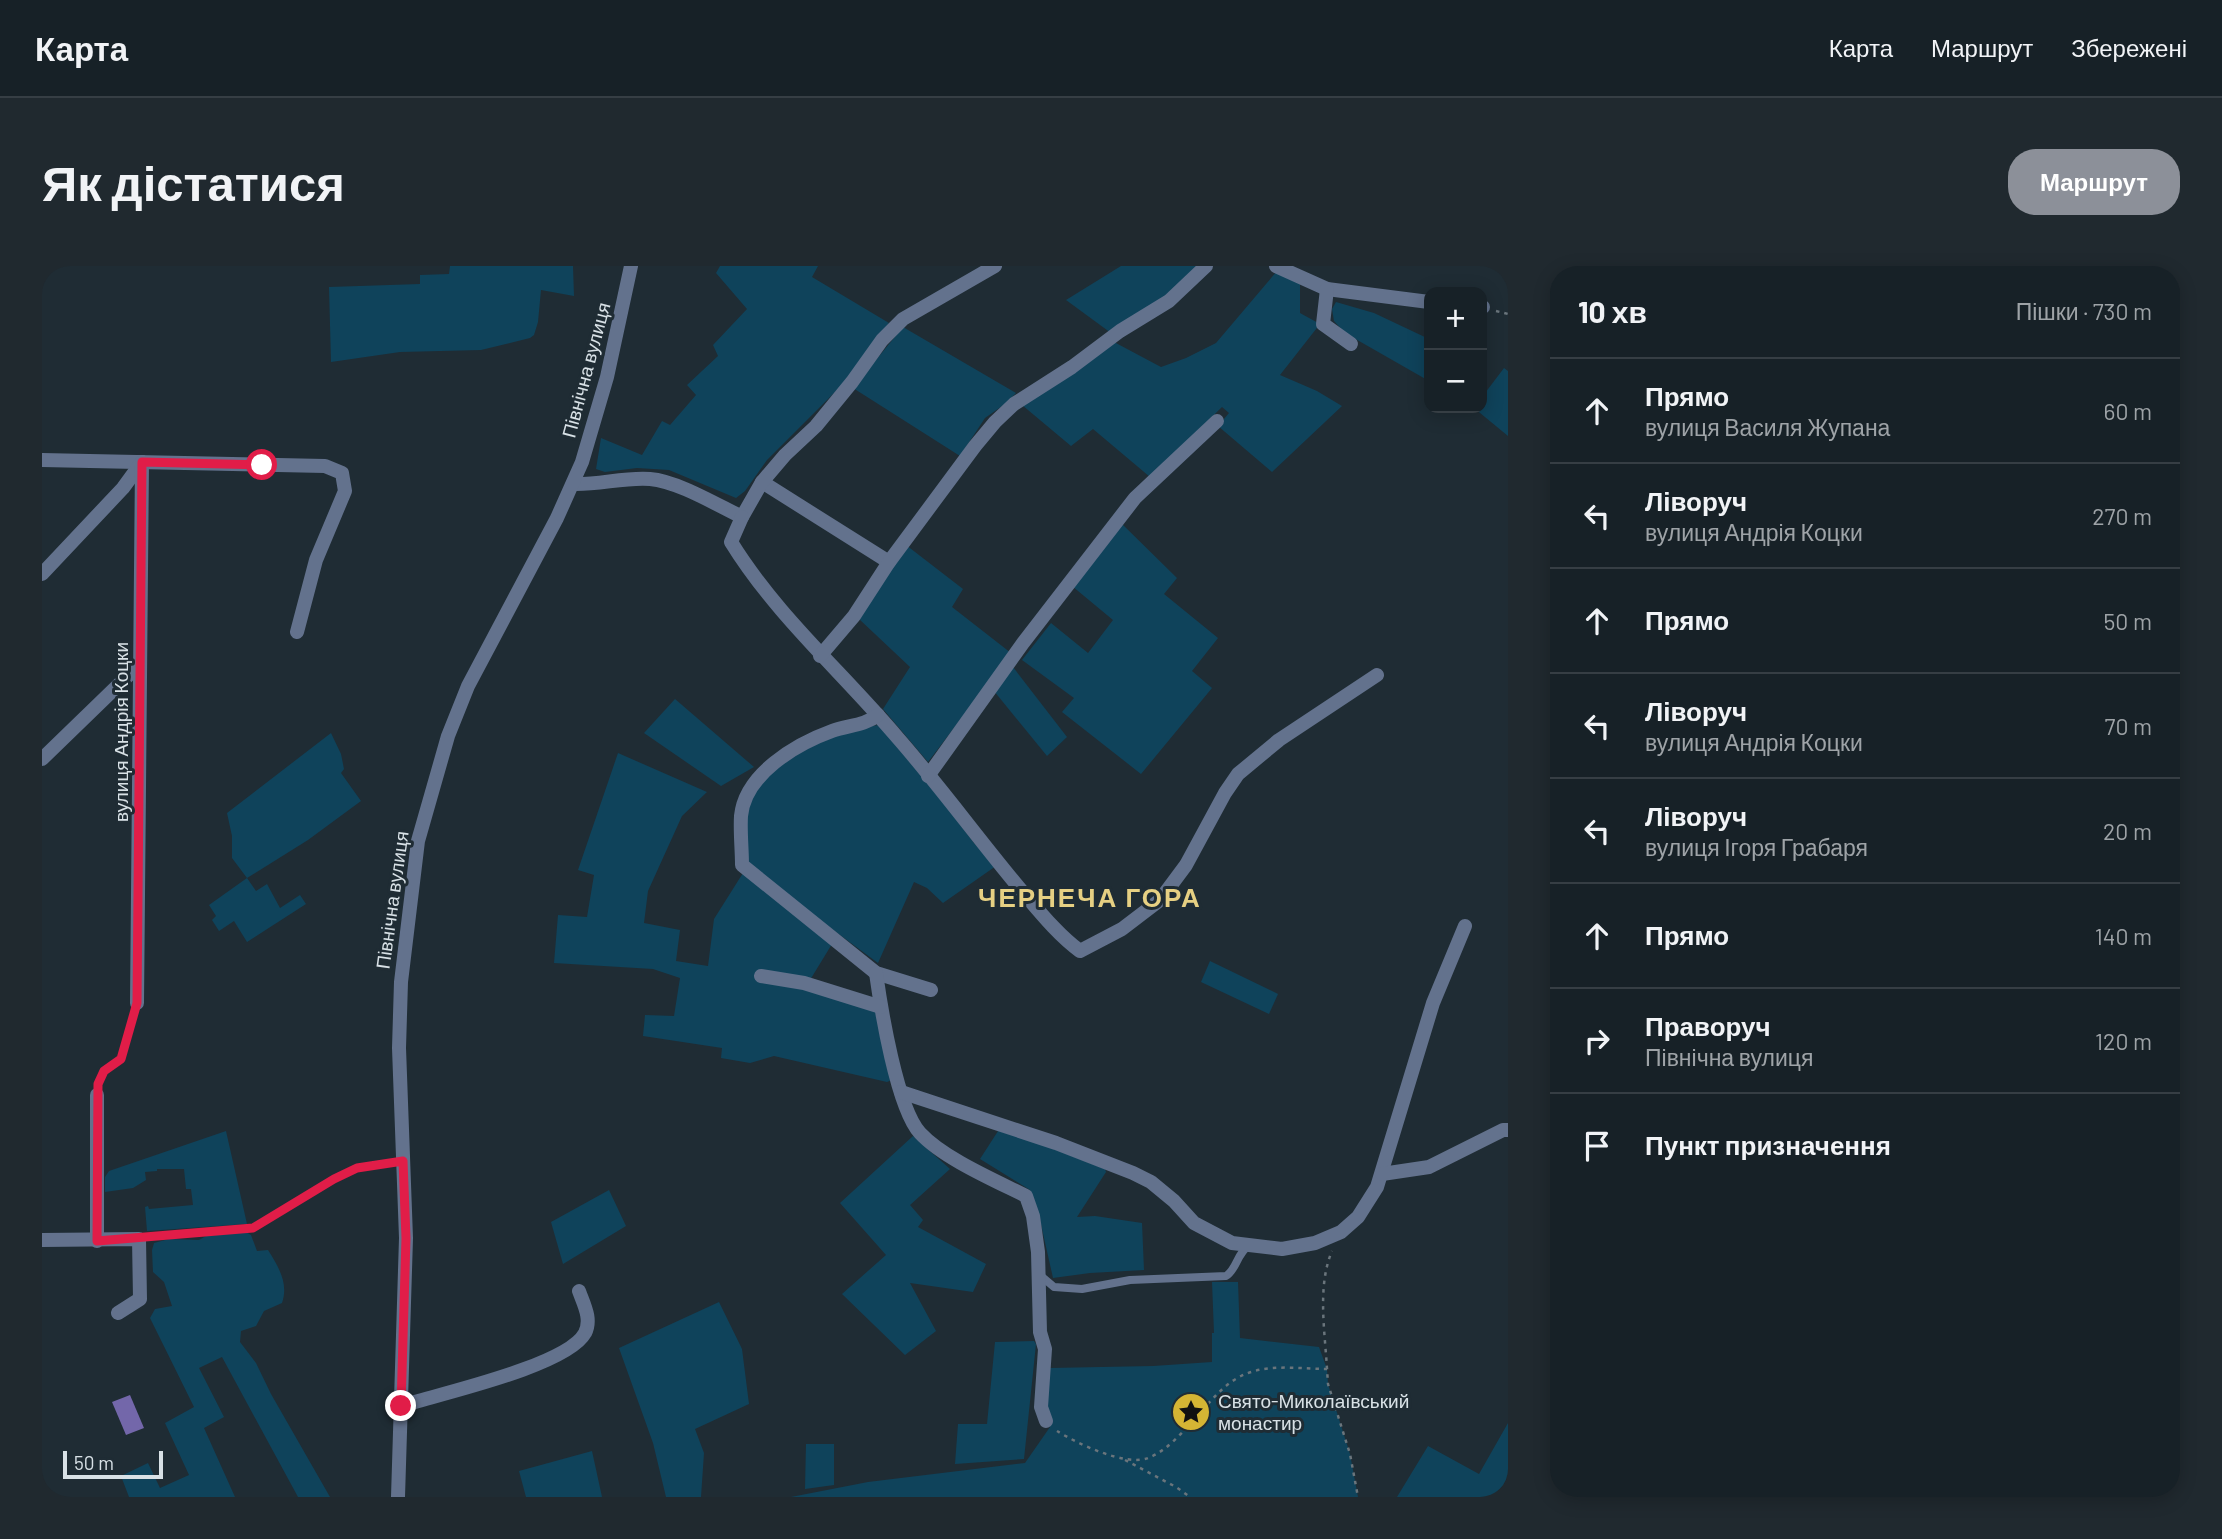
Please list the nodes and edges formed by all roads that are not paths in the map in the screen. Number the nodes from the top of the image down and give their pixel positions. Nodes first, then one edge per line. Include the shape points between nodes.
1 (632, 266) edge
2 (995, 266) edge
3 (1206, 266) edge
4 (1276, 266) edge
5 (1327, 289) junction
6 (1424, 301) edge
7 (1351, 344) dead end
8 (1217, 421) dead end
9 (42, 460) edge
10 (142, 462) junction
11 (762, 482) junction
12 (573, 484) junction
13 (742, 517) junction
14 (889, 562) junction
15 (42, 575) edge
16 (297, 632) dead end
17 (820, 656) junction
18 (140, 664) junction
19 (1377, 675) dead end
20 (878, 715) junction
21 (42, 759) edge
22 (928, 776) junction
23 (1465, 926) dead end
24 (876, 973) junction
25 (761, 976) dead end
26 (931, 990) dead end
27 (137, 1003) road end
28 (881, 1007) junction
29 (901, 1093) junction
30 (97, 1095) road end
31 (1508, 1130) edge
32 (1382, 1174) junction
33 (42, 1240) edge
34 (97, 1241) junction
35 (1249, 1245) junction
36 (1039, 1274) junction
37 (579, 1292) dead end
38 (118, 1313) dead end
39 (401, 1406) junction
40 (1046, 1421) road end
41 (398, 1497) edge

1 - 12 street, Північна вулиця via 607,377
2 - 11 street via 903,319 816,426
3 - 14 street via 1169,301 1014,404 975,446
4 - 5 street
5 - 6 street
5 - 7 street via 1323,324
8 - 22 street via 1135,498
9 - 10 street
10 - 15 street
10 - 16 street via 325,466 342,473 345,491 316,560
10 - 18 street, вулиця Андрія Коцки
11 - 13 street
11 - 14 street
12 - 13 street via 653,479
12 - 39 street, Північна вулиця via 468,687 448,736 418,841 401,982 399,1048 406,1238
13 - 17 street via 731,542
14 - 17 street via 854,616
17 - 20 street
18 - 21 street
18 - 27 street, вулиця Андрія Коцки
19 - 22 street via 1279,740 1238,774 1160,900 1122,929 1080,951 1019,888
20 - 22 street
20 - 24 street via 806,743 773,765 750,789 741,814 742,865
23 - 32 street via 1433,1003
24 - 26 street
24 - 28 street
25 - 28 street via 804,983
28 - 29 street
29 - 35 street via 1133,1173 1174,1200 1194,1223 1232,1243
29 - 36 street via 906,1113 920,1133 960,1163 1026,1196 1033,1216
30 - 34 street
31 - 32 street via 1429,1167
32 - 35 street via 1358,1217 1341,1232 1282,1249
33 - 34 street
34 - 38 street via 139,1239 140,1299
35 - 36 lane via 1226,1276 1130,1280 1072,1289 1054,1287
36 - 40 street via 1040,1332 1045,1349 1041,1408
37 - 39 street via 588,1324 577,1344 520,1370
39 - 41 street, Північна вулиця

